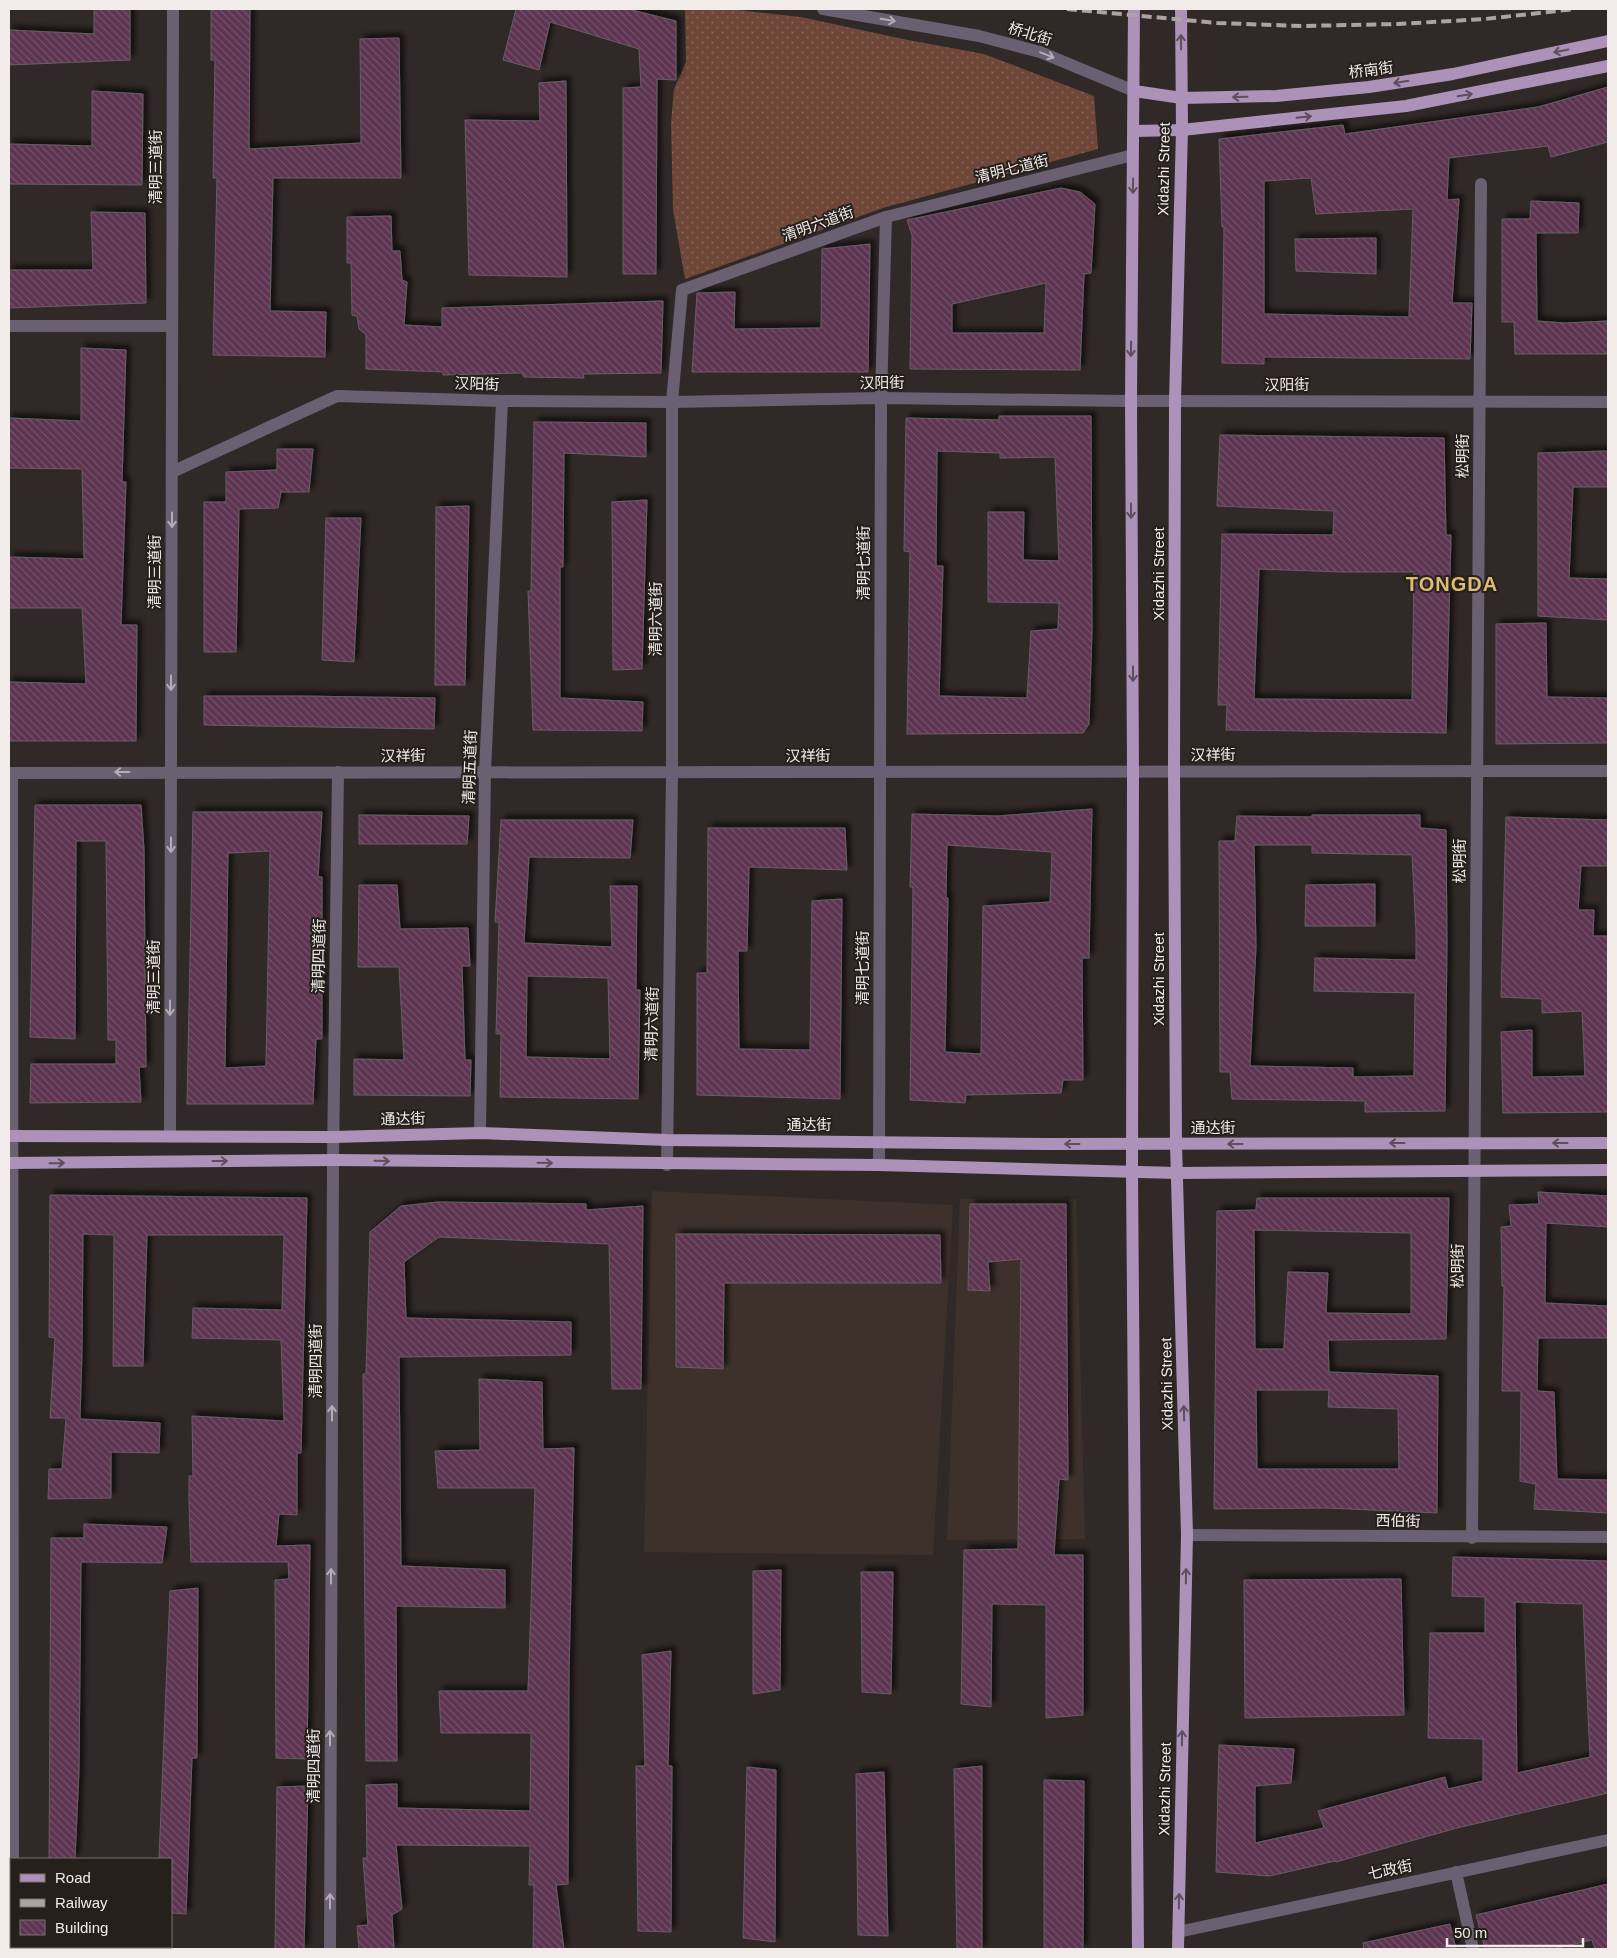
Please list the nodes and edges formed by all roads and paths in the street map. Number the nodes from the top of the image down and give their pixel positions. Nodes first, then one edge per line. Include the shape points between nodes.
1 (173, 9) edge
2 (823, 9) edge
3 (1134, 9) edge
4 (1181, 9) edge
5 (1608, 41) edge
6 (1608, 66) edge
7 (1134, 91) junction
8 (1182, 98) junction
9 (1182, 130) junction
10 (1134, 131) junction
11 (1133, 155) junction
12 (1481, 184) dead end
13 (886, 217) junction
14 (9, 326) edge
15 (172, 326) junction
16 (881, 398) junction
17 (502, 401) junction
18 (1131, 401) junction
19 (1175, 401) junction
20 (1480, 401) junction
21 (672, 402) junction
22 (1608, 402) edge
23 (172, 472) junction
24 (1477, 771) junction
25 (1608, 771) edge
26 (171, 772) junction
27 (338, 772) junction
28 (485, 772) junction
29 (672, 772) junction
30 (880, 772) junction
31 (1133, 772) junction
32 (1174, 772) junction
33 (10, 773) edge
34 (11, 938) edge
35 (480, 1134) junction
36 (11, 1136) edge
37 (170, 1136) junction
38 (333, 1137) junction
39 (667, 1140) junction
40 (879, 1142) junction
41 (1132, 1143) junction
42 (1475, 1143) junction
43 (1608, 1143) edge
44 (1176, 1144) junction
45 (333, 1160) junction
46 (11, 1163) edge
47 (667, 1164) junction
48 (878, 1165) junction
49 (1608, 1170) edge
50 (1475, 1171) junction
51 (1132, 1172) junction
52 (1177, 1172) junction
53 (1187, 1535) junction
54 (1472, 1538) junction
55 (1608, 1538) edge
56 (1608, 1840) edge
57 (13, 1858) edge
58 (1456, 1872) junction
59 (1178, 1932) junction
60 (330, 1949) edge
61 (1138, 1949) edge
62 (1178, 1949) edge
63 (1473, 1949) edge

1 - 15 street, 清明三道街
2 -> 7 street, 桥北街 via 979,36 1040,52
3 - 7 main road, Xidazhi Street
8 -> 4 main road, Xidazhi Street
5 -> 8 main road, 桥南街 via 1369,88 1276,96
9 -> 6 main road via 1406,106
7 - 8 main road, 桥南街
7 - 10 main road, Xidazhi Street
8 - 9 main road, Xidazhi Street
9 - 10 main road
9 - 19 main road, Xidazhi Street
10 - 11 main road, Xidazhi Street
11 - 13 street, 清明七道街
11 -> 18 main road, Xidazhi Street
12 - 20 street, 松明街
13 - 16 street, 清明七道街
13 - 21 street, 清明六道街 via 682,290
14 - 15 street
15 - 23 street, 清明三道街
16 - 18 street, 汉阳街
16 - 21 street, 汉阳街
16 - 30 street, 清明七道街
17 - 21 street, 汉阳街
17 - 23 street, 汉阳街 via 337,396
17 - 28 street, 清明五道街
18 - 19 street, 汉阳街
18 -> 31 main road, Xidazhi Street
19 - 20 street, 汉阳街
19 - 32 main road, Xidazhi Street
20 - 22 street, 汉阳街
20 - 24 street, 松明街
21 - 29 street, 清明六道街
23 -> 26 street, 清明三道街
24 - 25 street, 汉祥街
24 - 32 street, 汉祥街
24 - 42 street, 松明街
26 - 27 street, 汉祥街
26 -> 33 street, 汉祥街
26 -> 37 street, 清明三道街
27 - 28 street, 汉祥街
27 - 38 street, 清明四道街
28 - 29 street, 汉祥街
28 - 35 street, 清明五道街
29 - 30 street, 汉祥街
29 - 39 street, 清明六道街
30 - 31 street, 汉祥街
30 - 40 street, 清明七道街
31 - 32 street, 汉祥街
31 - 41 main road, Xidazhi Street
32 - 44 main road, Xidazhi Street
33 - 34 street
34 - 36 street
35 - 38 main road, 通达街
35 - 39 main road, 通达街
36 - 37 main road, 通达街
36 - 46 street
37 - 38 main road, 通达街
38 - 45 street, 清明四道街
39 - 40 main road, 通达街
39 - 47 street, 清明六道街
41 -> 40 main road, 通达街
40 - 48 street, 清明七道街
41 - 44 main road, 通达街
41 - 51 main road, Xidazhi Street
43 -> 42 main road, 通达街
42 -> 44 main road, 通达街
42 - 50 street, 松明街
44 - 52 main road, Xidazhi Street
46 -> 45 main road
45 -> 47 main road
60 -> 45 street, 清明四道街
46 - 57 street
47 - 48 main road
48 - 51 main road
49 - 50 main road
50 - 52 main road
50 - 54 street, 松明街
51 - 52 main road
51 - 61 main road, Xidazhi Street
53 -> 52 main road, Xidazhi Street
53 - 54 street, 西伯街
59 -> 53 main road, Xidazhi Street
54 - 55 street, 西伯街
56 - 58 street, 七政街
58 - 59 street, 七政街
58 - 63 street
59 - 62 main road, Xidazhi Street

